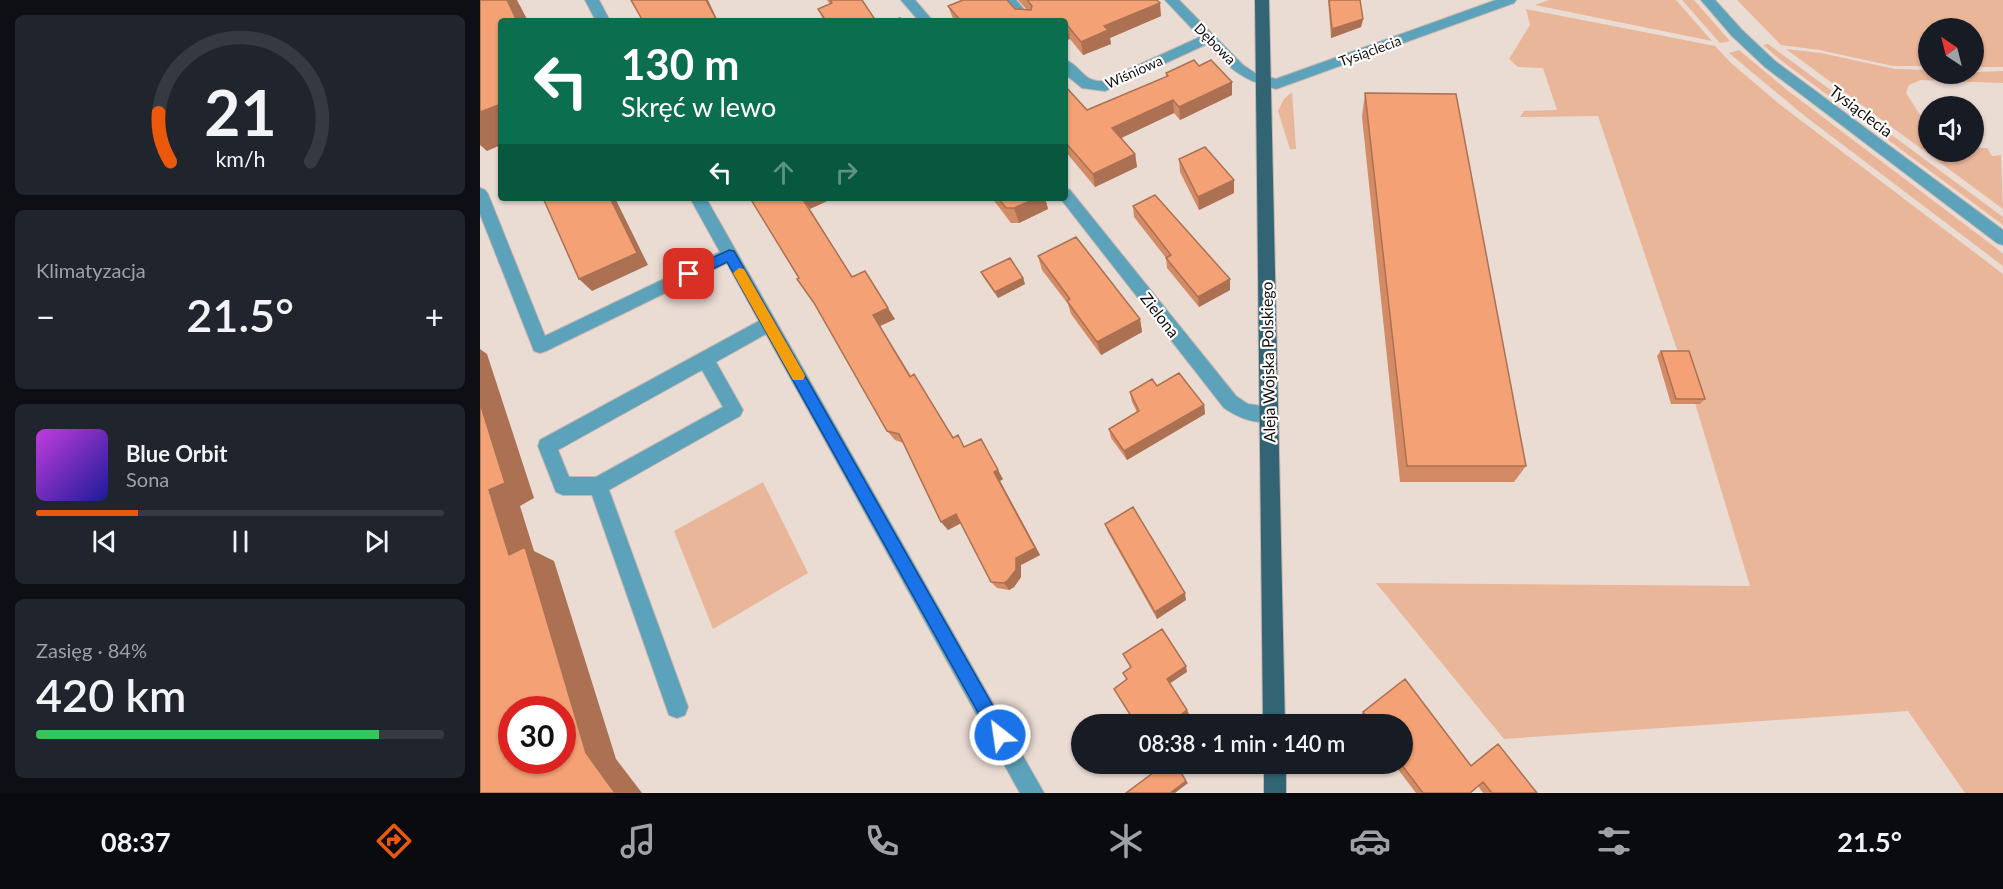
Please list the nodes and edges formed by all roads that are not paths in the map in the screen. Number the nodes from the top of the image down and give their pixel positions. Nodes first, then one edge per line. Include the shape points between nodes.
1 (592, 0) edge
2 (908, 0) edge
3 (1009, 0) edge
4 (1172, 0) edge
5 (1262, 0) edge
6 (1509, 0) edge
7 (1708, 0) edge
8 (601, 18) edge
9 (923, 18) edge
10 (1024, 18) edge
11 (1208, 38) junction
12 (1068, 68) edge
13 (1264, 81) junction
14 (480, 194) edge
15 (1068, 198) edge
16 (701, 201) edge
17 (2003, 239) edge
18 (727, 251) junction
19 (769, 324) junction
20 (705, 359) junction
21 (1269, 414) junction
22 (598, 486) junction
23 (677, 707) dead end
24 (1274, 714) edge
25 (1275, 774) edge
26 (1033, 793) edge
27 (1275, 793) edge

1 - 8 street
2 - 9 street
3 - 10 street
4 - 11 street, Dębowa
5 - 13 main road, Aleja Wojska Polskiego
6 - 13 street, Tysiąclecia via 1276,84
7 - 17 street, Tysiąclecia via 1770,64
11 - 12 street, Wiśniowa via 1105,86 1091,88
11 - 13 street, Dębowa via 1244,73
13 - 21 main road, Aleja Wojska Polskiego
14 - 18 street via 540,346
15 - 21 street, Zielona via 1230,402 1245,412
16 - 18 street
18 - 19 street
19 - 20 street
19 - 26 street
20 - 22 street via 734,410
20 - 22 street via 547,446 563,486
21 - 24 main road, Aleja Wojska Polskiego
22 - 23 street
25 - 27 main road

